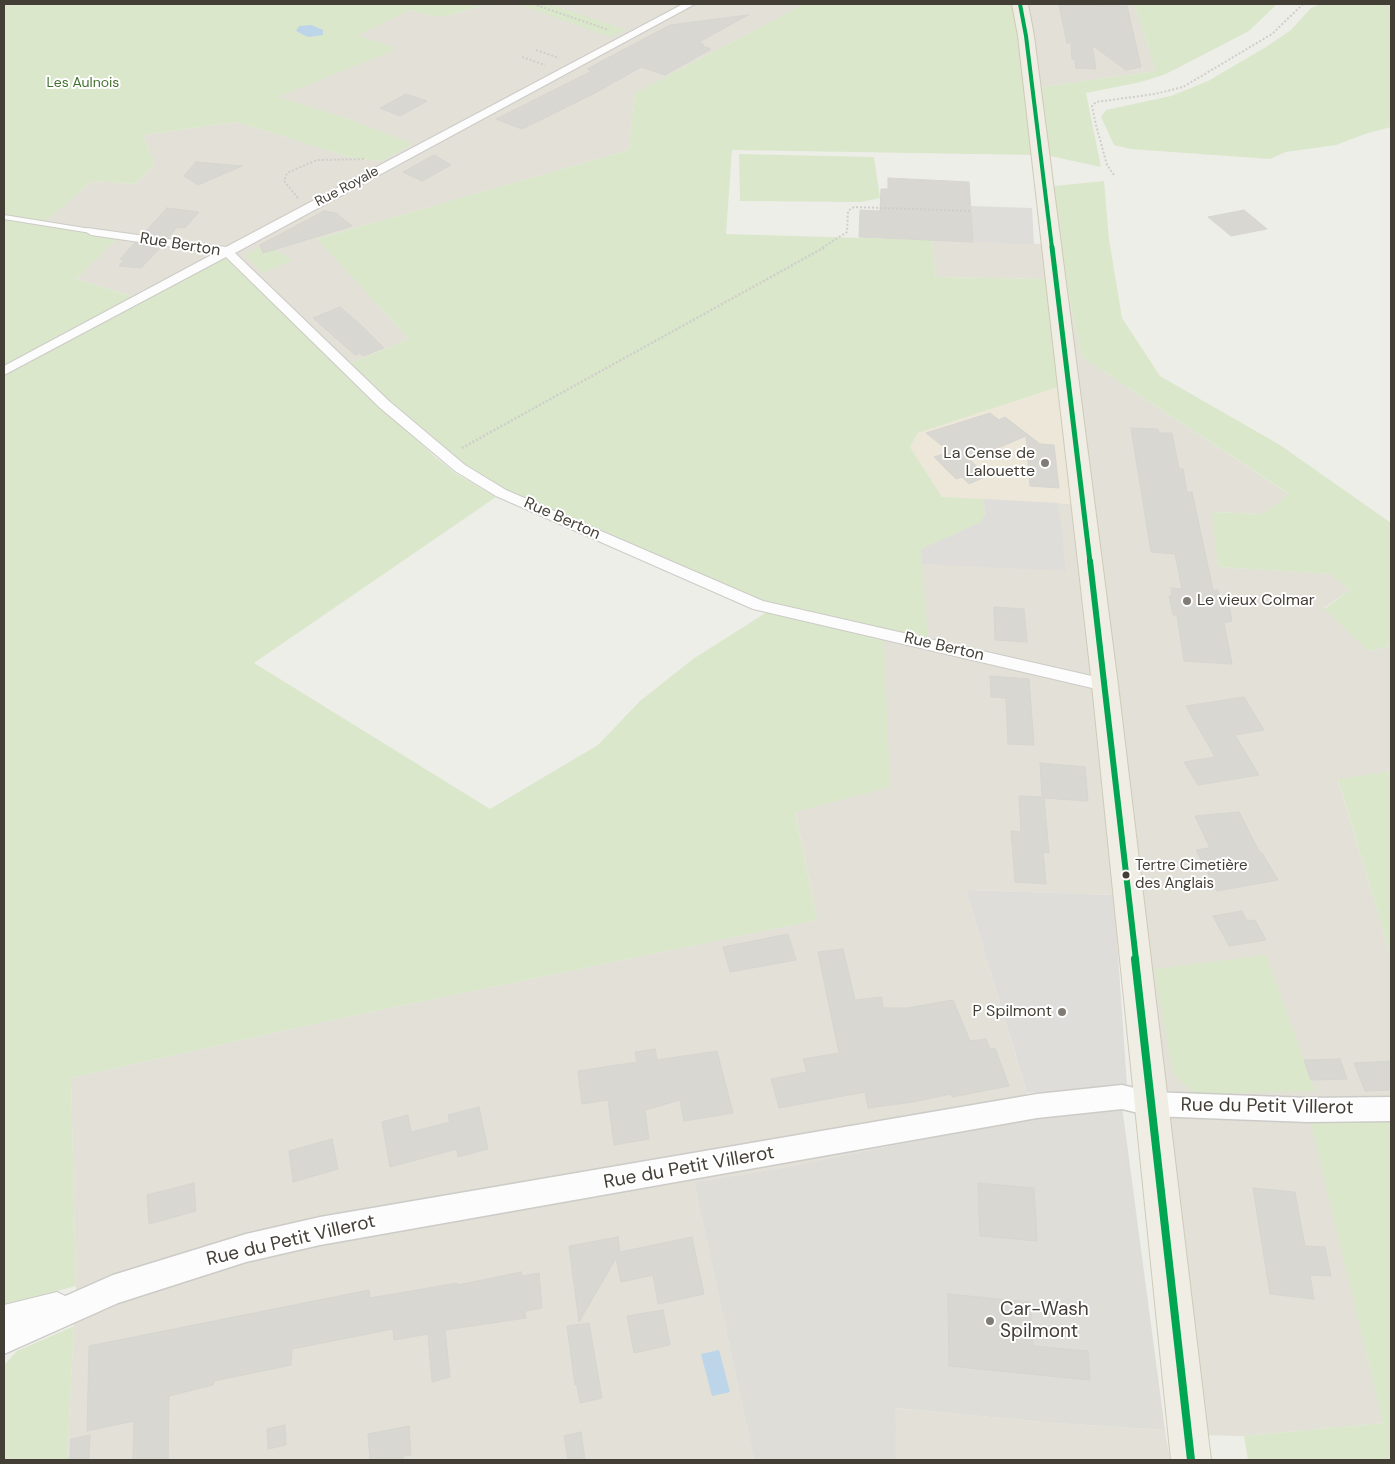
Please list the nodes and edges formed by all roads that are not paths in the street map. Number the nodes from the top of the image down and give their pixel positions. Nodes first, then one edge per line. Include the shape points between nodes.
1 (690, 4) edge
2 (1020, 4) edge
3 (4, 217) edge
4 (91, 231) joint
5 (226, 251) junction
6 (4, 371) edge
7 (1105, 685) junction
8 (1151, 1104) junction
9 (1391, 1109) edge
10 (113, 1290) junction
11 (4, 1317) edge
12 (4, 1338) edge
13 (1191, 1460) edge

1 - 5 street, Rue Royale
2 - 7 main road
3 - 4 lane
4 - 5 street, Rue Berton
5 - 6 street, Rue Royale
5 - 7 street, Rue Berton via 384,404 446,457 501,493 759,605
7 - 8 main road
8 - 9 street, Rue du Petit Villerot via 1308,1110
8 - 10 street, Rue du Petit Villerot via 1122,1097 1037,1106 320,1231 246,1248
8 - 13 main road
10 - 11 street
10 - 12 street, Rue du Petit Villerot

